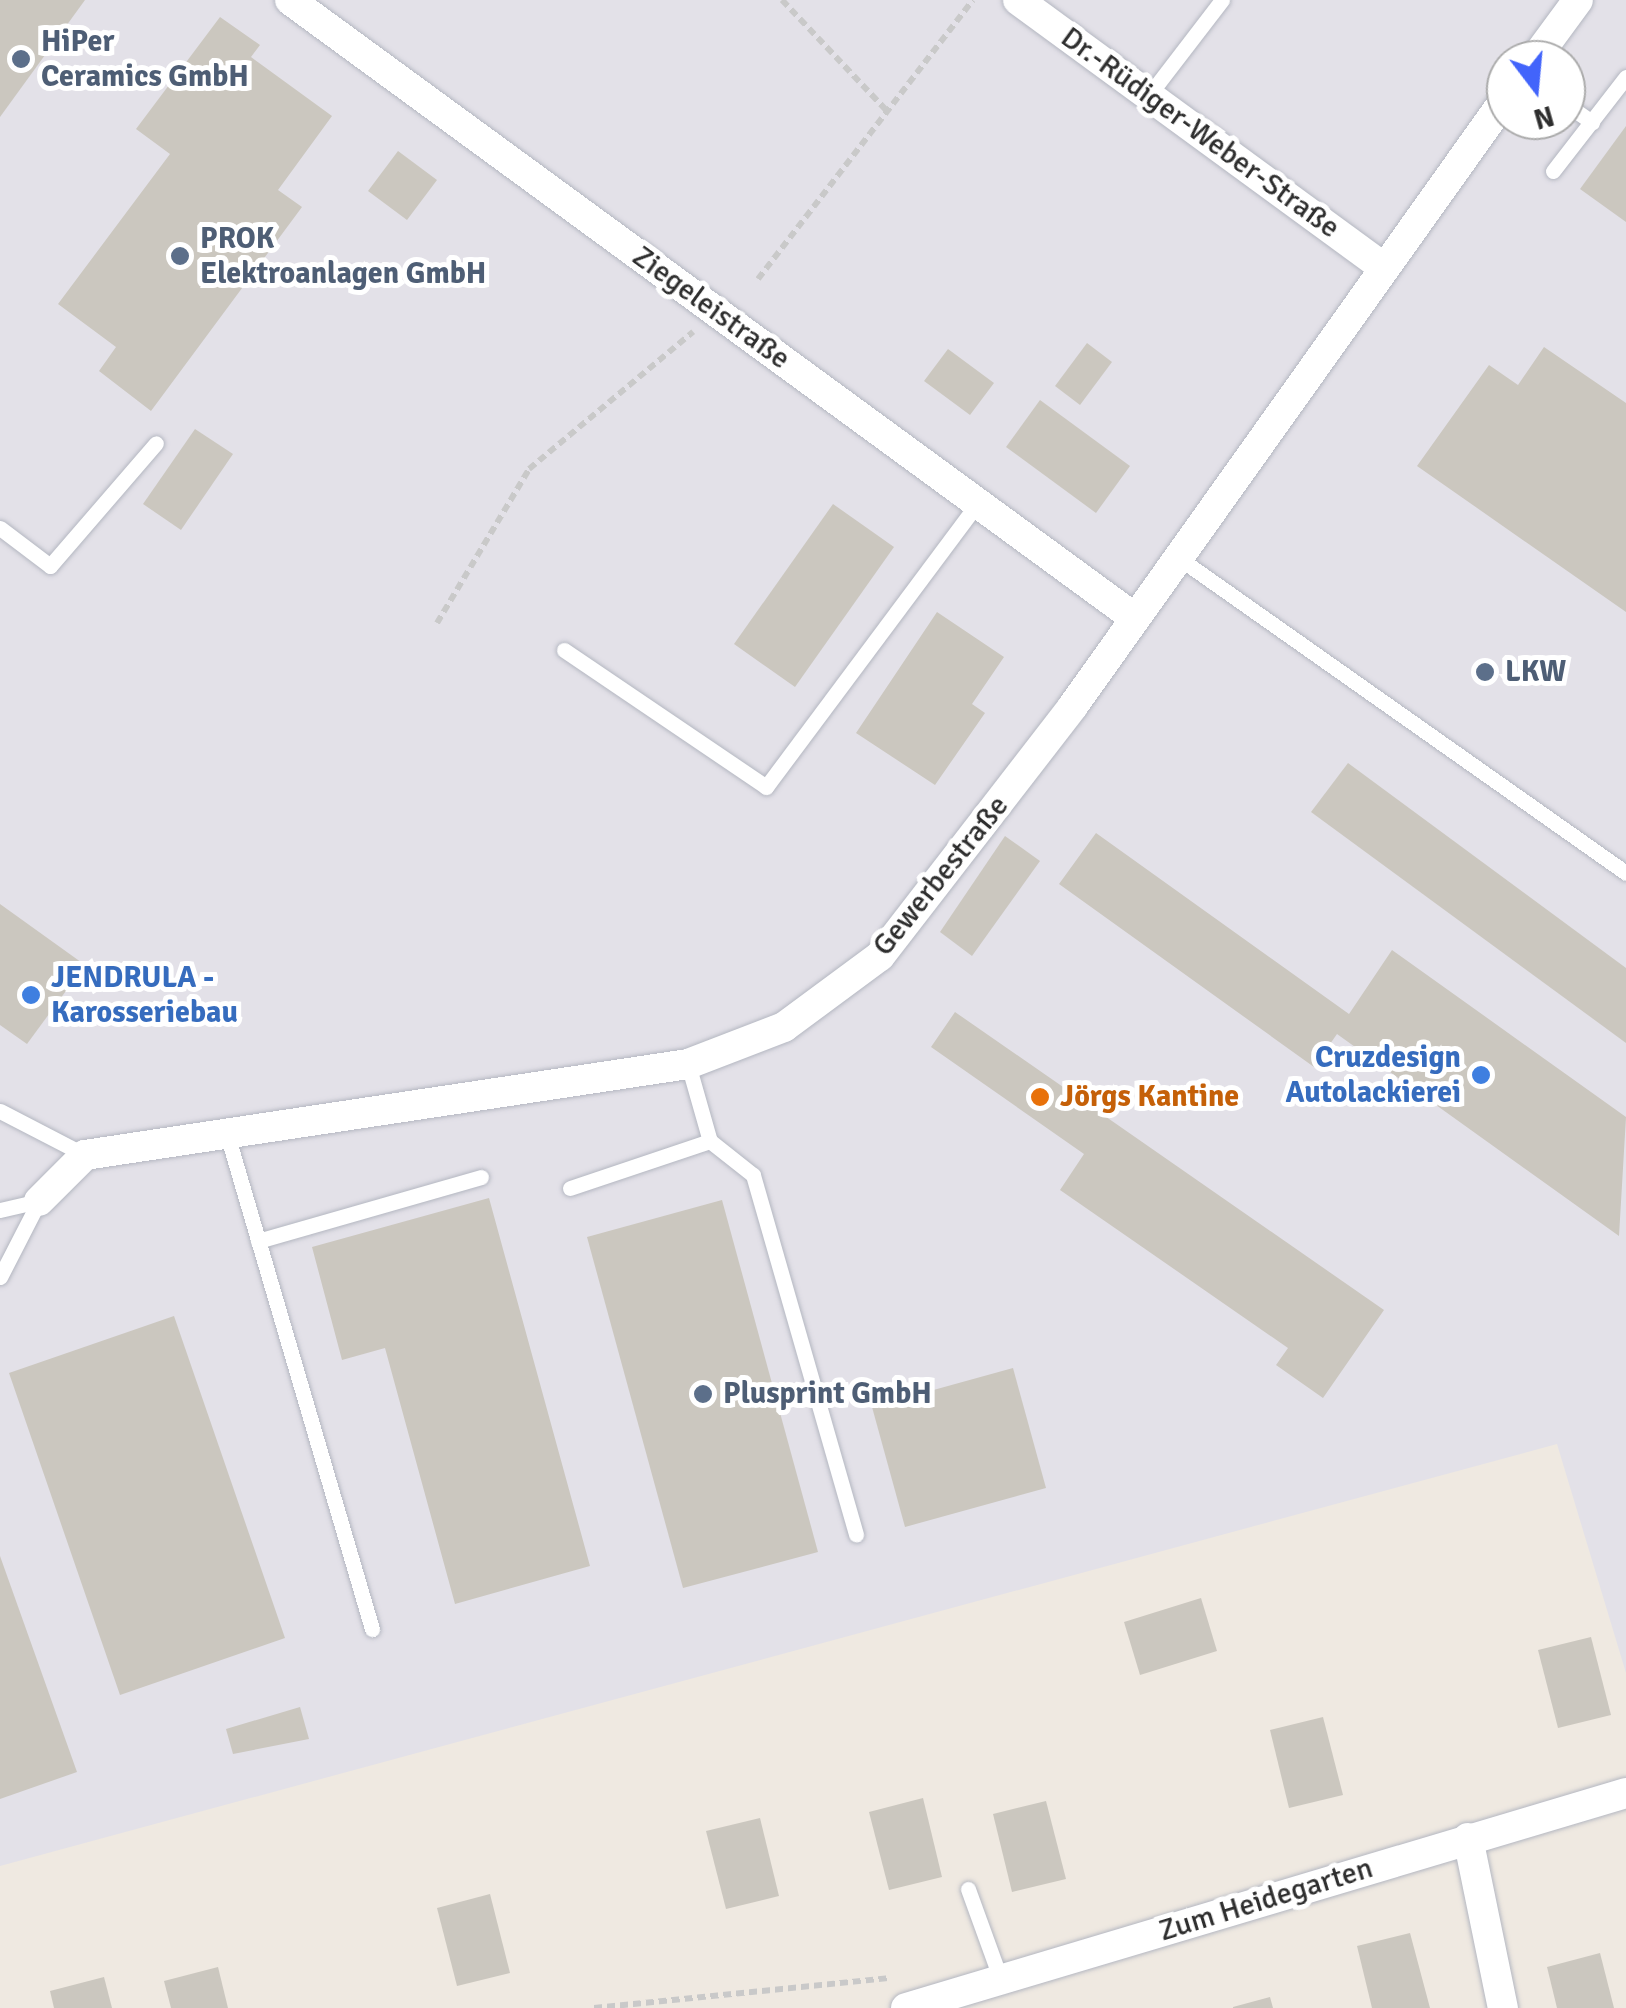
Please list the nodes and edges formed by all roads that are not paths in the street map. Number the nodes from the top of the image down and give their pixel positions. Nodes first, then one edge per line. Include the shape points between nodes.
1 (290, 0) edge
2 (1018, 0) edge
3 (1222, 0) edge
4 (1578, 0) edge
5 (1549, 40) edge
6 (1626, 77) edge
7 (1149, 95) junction
8 (1586, 118) edge
9 (1592, 122) junction
10 (1486, 125) edge
11 (1553, 171) dead end
12 (1382, 266) junction
13 (156, 443) dead end
14 (978, 503) junction
15 (0, 528) edge
16 (1176, 556) junction
17 (1132, 616) junction
18 (564, 650) dead end
19 (1626, 873) edge
20 (688, 1064) junction
21 (0, 1111) edge
22 (227, 1134) junction
23 (710, 1141) junction
24 (84, 1155) junction
25 (481, 1177) dead end
26 (570, 1188) dead end
27 (39, 1202) junction
28 (0, 1210) edge
29 (258, 1241) junction
30 (0, 1277) edge
31 (856, 1535) dead end
32 (372, 1629) dead end
33 (1626, 1792) edge
34 (1468, 1838) junction
35 (968, 1889) dead end
36 (1000, 1980) junction
37 (906, 2008) edge
38 (1503, 2008) edge

1 - 14 street, Ziegeleistraße
2 - 7 street, Dr.-Rüdiger-Weber-Straße
3 - 7 lane
4 - 5 street
6 - 9 lane
7 - 12 street, Dr.-Rüdiger-Weber-Straße
8 - 9 lane
9 - 11 lane
10 - 12 street, Gewerbestraße
12 - 16 street, Gewerbestraße
13 - 15 lane via 50,566
14 - 17 street, Ziegeleistraße
14 - 18 lane via 766,787
16 - 17 street, Gewerbestraße
16 - 19 lane
17 - 20 street, Gewerbestraße via 880,956 784,1028
20 - 22 street, Gewerbestraße
20 - 23 lane
21 - 24 lane
22 - 24 street, Gewerbestraße
22 - 29 lane
23 - 26 lane
23 - 31 lane via 753,1175
24 - 27 street
25 - 29 lane
27 - 28 lane
27 - 30 lane
29 - 32 lane
33 - 34 street, Zum Heidegarten
34 - 36 street, Zum Heidegarten
34 - 38 street
35 - 36 lane
36 - 37 street, Zum Heidegarten

